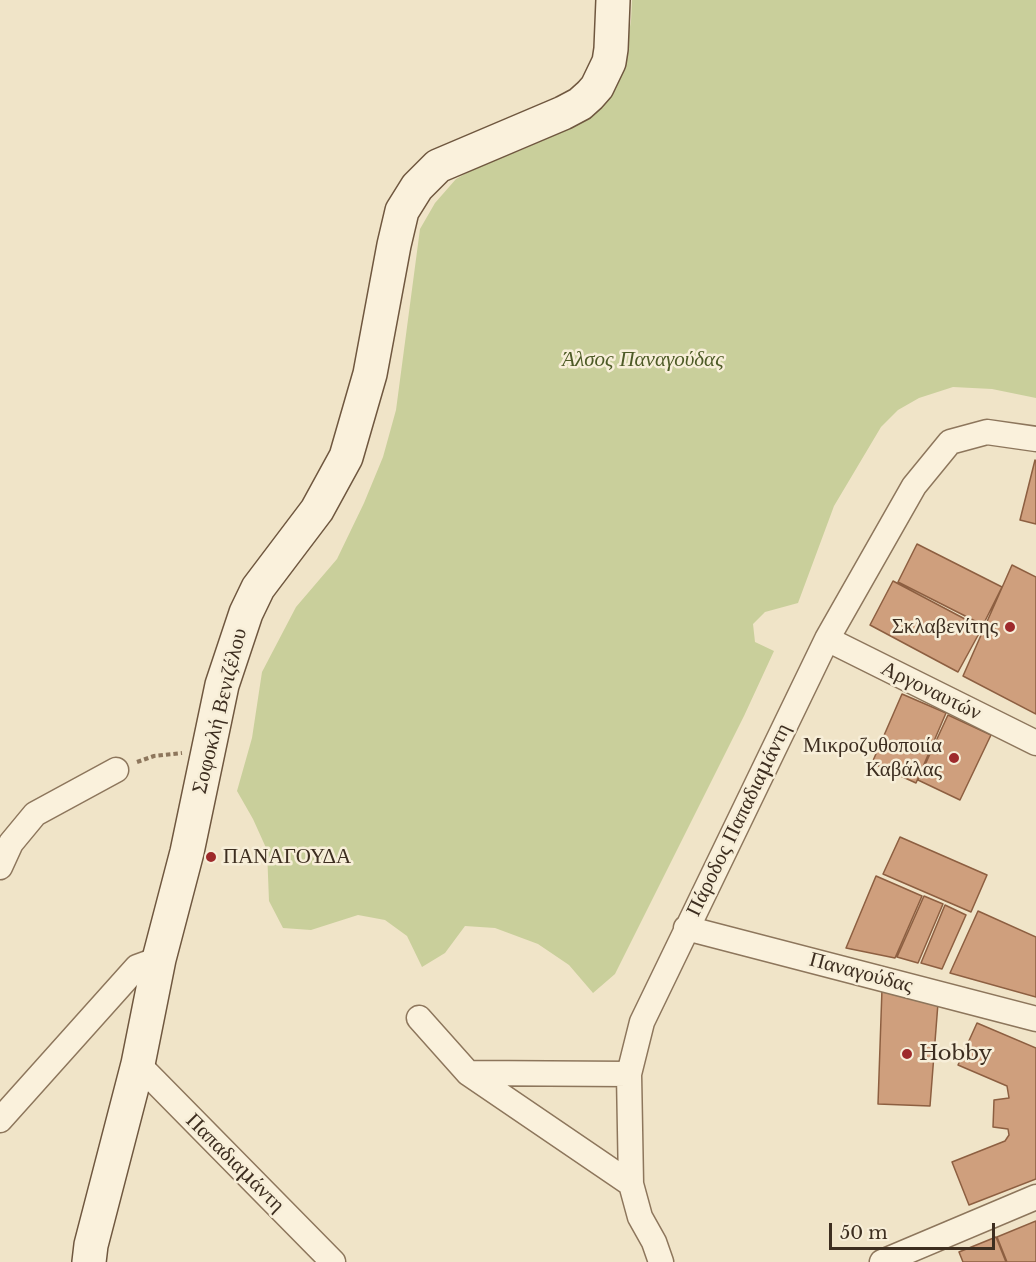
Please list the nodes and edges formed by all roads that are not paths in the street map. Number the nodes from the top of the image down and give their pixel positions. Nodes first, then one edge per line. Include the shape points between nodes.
1 (613, 0) edge
2 (1036, 439) edge
3 (827, 639) junction
4 (1036, 743) edge
5 (116, 770) road end
6 (0, 867) edge
7 (686, 928) junction
8 (159, 959) junction
9 (419, 1018) dead end
10 (1036, 1019) edge
11 (138, 1064) junction
12 (468, 1073) junction
13 (629, 1074) junction
14 (0, 1120) edge
15 (631, 1184) junction
16 (1036, 1197) edge
17 (328, 1260) edge
18 (88, 1262) edge
19 (662, 1262) edge
20 (882, 1262) edge

1 - 8 street, Σοφοκλή Βενιζέλου via 611,49 604,74 580,104 438,166 408,198 394,245 370,374 346,457 317,510 258,588 234,646
2 - 3 street, Πάροδος Παπαδιαμάντη via 987,432 950,442 920,478
3 - 4 street, Αργοναυτών
3 - 7 street, Πάροδος Παπαδιαμάντη
5 - 6 street via 35,814 11,843
7 - 10 street, Παναγούδας
7 - 13 street, Πάροδος Παπαδιαμάντη via 642,1023
8 - 11 street, Σοφοκλή Βενιζέλου
8 - 14 street via 137,967
9 - 12 street
11 - 17 street, Παπαδιαμάντη
11 - 18 street, Σοφοκλή Βενιζέλου
12 - 13 street
12 - 15 street
13 - 15 street, Πάροδος Παπαδιαμάντη
15 - 19 street, Πάροδος Παπαδιαμάντη via 640,1217
16 - 20 street

